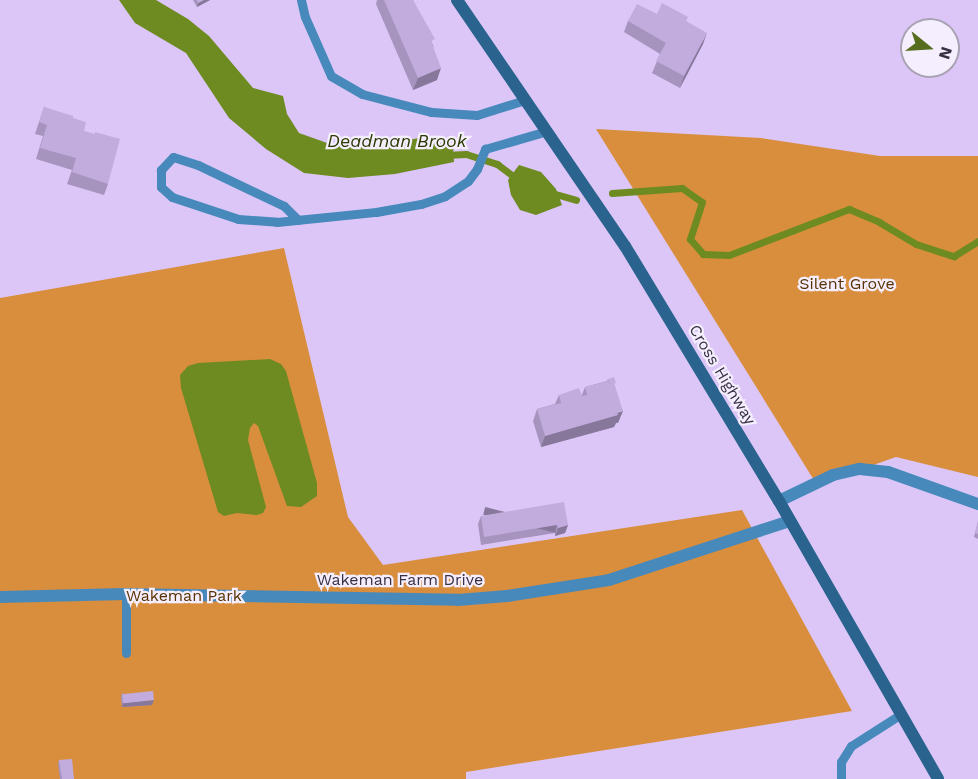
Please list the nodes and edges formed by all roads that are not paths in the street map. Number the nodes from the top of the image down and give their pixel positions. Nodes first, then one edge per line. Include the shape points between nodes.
1 (301, 0) edge
2 (457, 0) edge
3 (525, 100) junction
4 (548, 131) junction
5 (298, 220) junction
6 (779, 501) junction
7 (978, 504) edge
8 (790, 521) junction
9 (126, 594) junction
10 (0, 597) edge
11 (126, 653) dead end
12 (901, 714) junction
13 (841, 779) edge
14 (938, 779) edge

1 - 3 lane via 330,76 362,94 431,112 477,115
2 - 3 street, Cross Highway
3 - 4 street, Cross Highway
4 - 5 lane via 485,149 468,181 445,196 421,204
4 - 6 street, Cross Highway via 626,246
5 - 5 lane via 238,219 172,197 161,187 161,170 173,157 198,165 284,206
6 - 7 street via 833,475 860,469 888,472
6 - 8 street, Cross Highway
8 - 9 street, Wakeman Farm Drive via 609,580 507,596 459,600
8 - 12 street, Cross Highway
9 - 10 street, Wakeman Farm Drive
9 - 11 lane
12 - 13 lane via 851,746 841,762
12 - 14 street, Cross Highway

